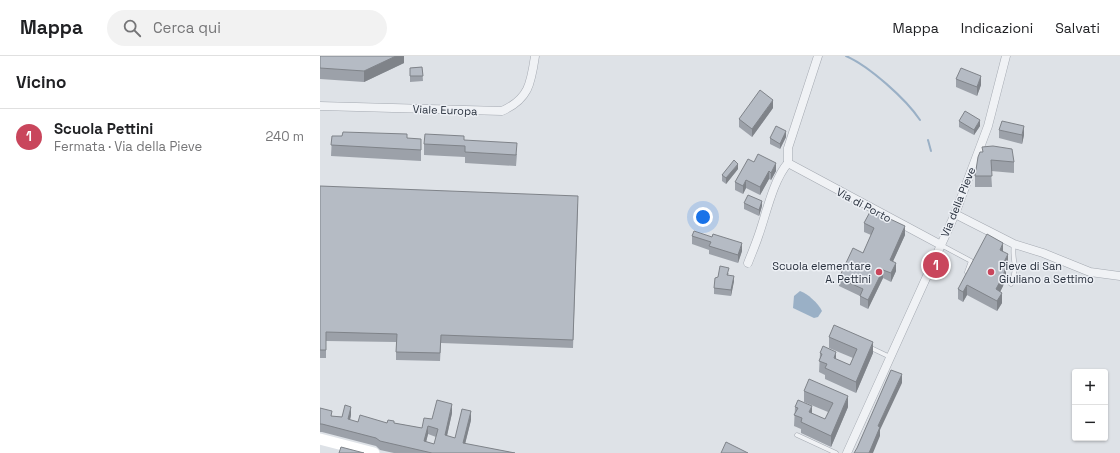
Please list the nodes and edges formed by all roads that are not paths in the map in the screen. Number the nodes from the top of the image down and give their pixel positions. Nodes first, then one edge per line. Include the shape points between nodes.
1 (535, 56) edge
2 (818, 56) edge
3 (1006, 56) edge
4 (320, 106) edge
5 (788, 163) junction
6 (955, 214) junction
7 (1014, 244) junction
8 (941, 245) junction
9 (748, 263) dead end
10 (967, 274) edge
11 (1120, 276) edge
12 (1012, 284) dead end
13 (862, 344) edge
14 (890, 357) junction
15 (797, 435) dead end
16 (320, 439) edge
17 (374, 453) edge
18 (836, 453) edge
19 (846, 453) edge

1 - 4 street, Viale Europa via 531,82 524,97 502,111
2 - 5 street via 788,148
3 - 6 street, Via della Pieve via 988,126
5 - 8 street, Via di Porto
5 - 9 street via 771,199
6 - 7 street
6 - 8 street, Via della Pieve
7 - 11 street via 1090,272
7 - 12 lane via 1012,250 1015,271
8 - 10 lane via 971,261
8 - 14 street, Via della Pieve
13 - 14 lane
14 - 19 street, Via della Pieve
15 - 18 lane
16 - 17 main road

